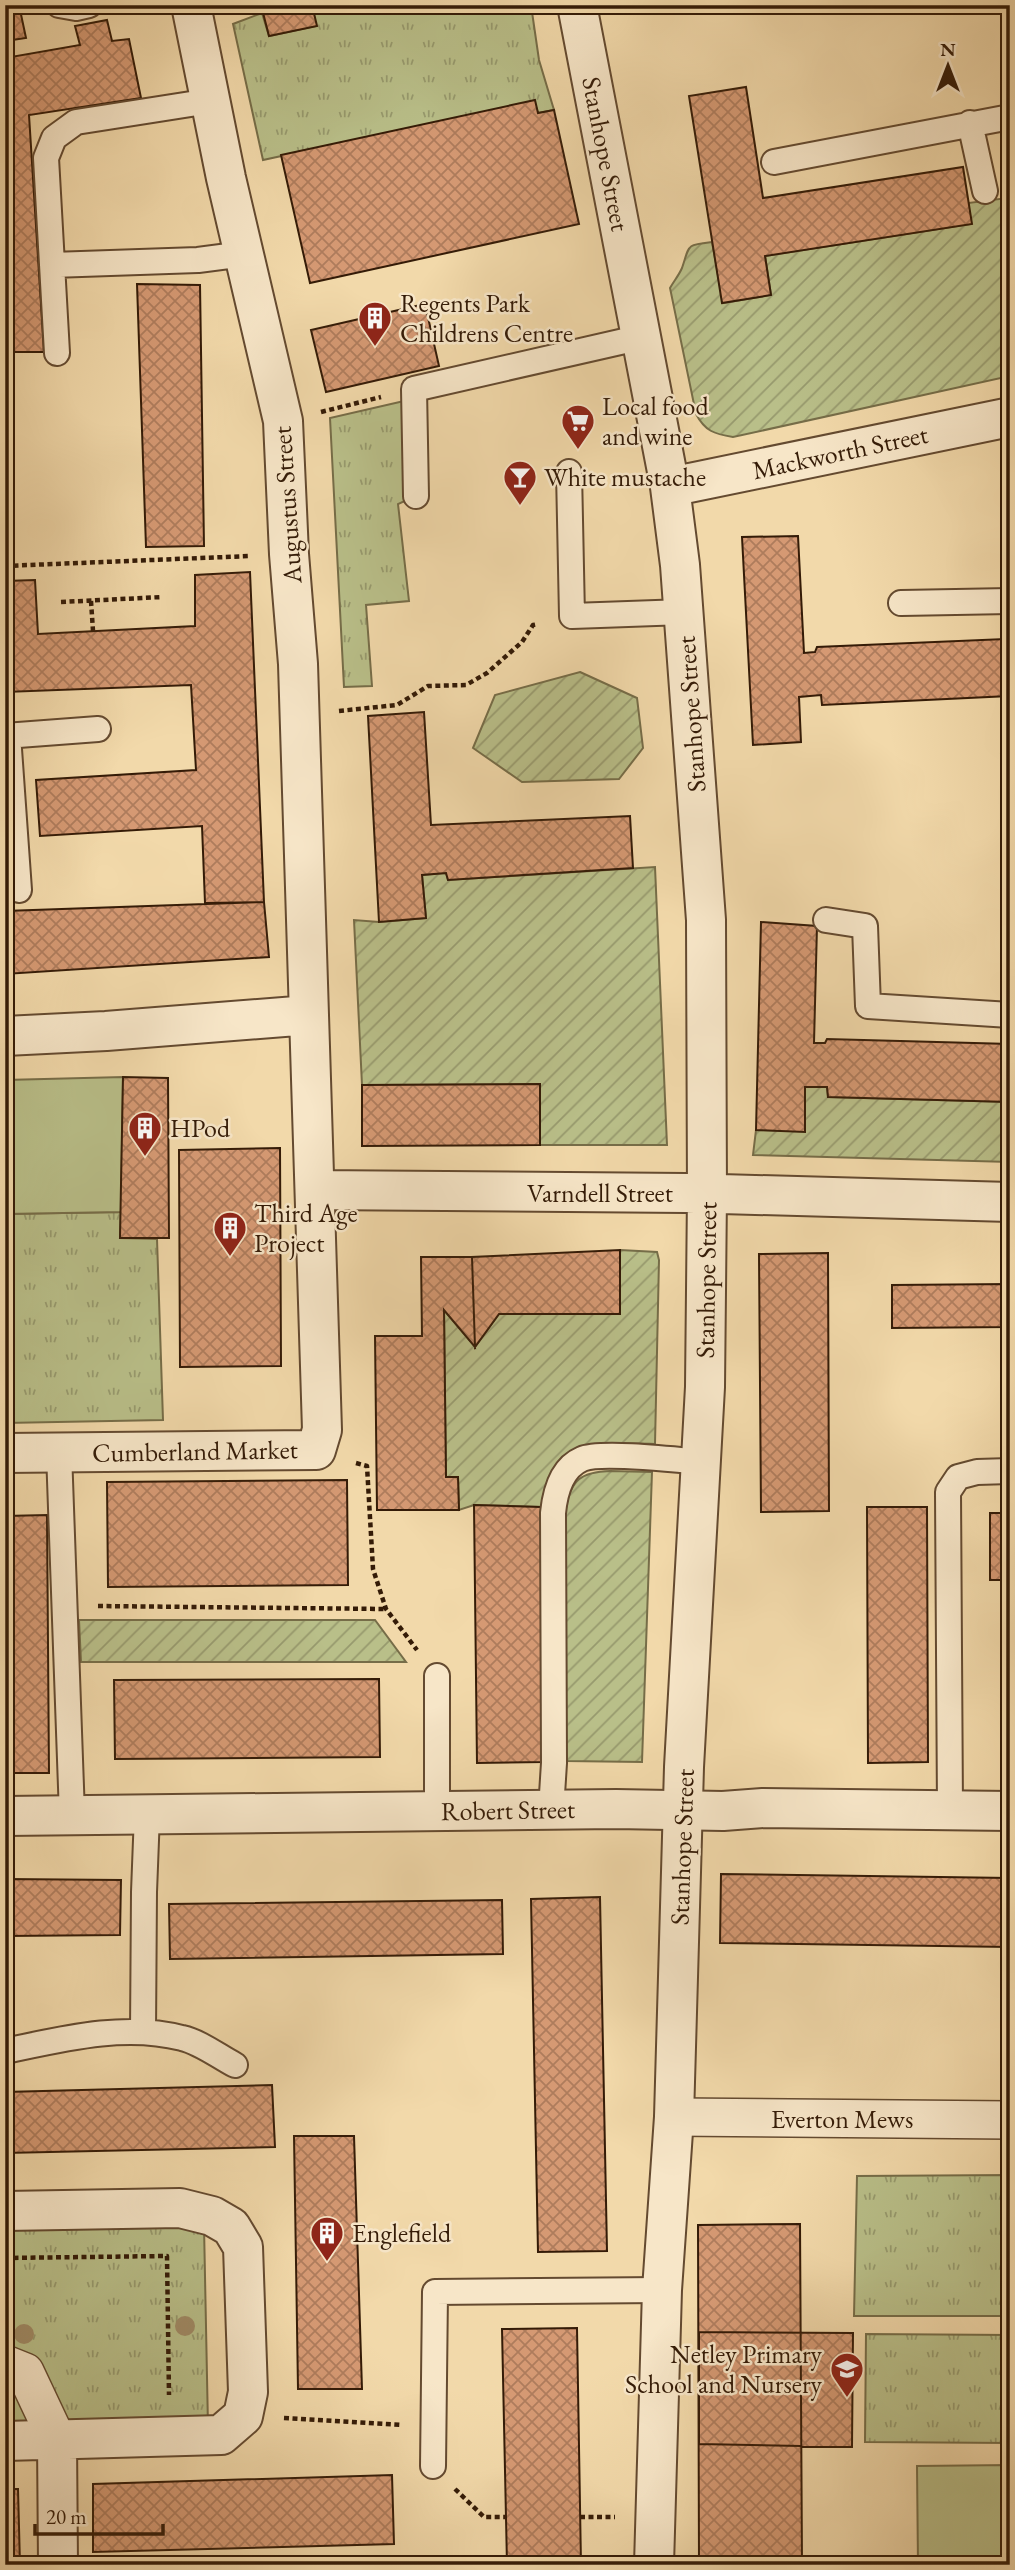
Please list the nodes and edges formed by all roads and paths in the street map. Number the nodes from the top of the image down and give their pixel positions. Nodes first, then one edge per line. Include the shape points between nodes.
1 (59, 5) edge
2 (89, 5) edge
3 (191, 5) edge
4 (577, 5) edge
5 (210, 101) junction
6 (1010, 117) edge
7 (970, 122) junction
8 (774, 162) dead end
9 (985, 191) dead end
10 (244, 254) junction
11 (52, 265) junction
12 (642, 337) junction
13 (57, 353) dead end
14 (414, 389) junction
15 (1010, 417) edge
16 (283, 421) junction
17 (569, 472) dead end
18 (670, 488) junction
19 (416, 496) dead end
20 (289, 554) junction
21 (5, 566) edge
22 (162, 597) dead end
23 (91, 601) junction
24 (1010, 601) edge
25 (61, 603) dead end
26 (901, 603) dead end
27 (684, 612) junction
28 (572, 616) junction
29 (93, 631) dead end
30 (300, 715) junction
31 (98, 729) dead end
32 (7, 735) edge
33 (19, 890) dead end
34 (826, 920) dead end
35 (309, 1015) junction
36 (1010, 1016) edge
37 (5, 1036) edge
38 (315, 1190) junction
39 (707, 1194) junction
40 (1010, 1202) edge
41 (316, 1450) junction
42 (59, 1452) junction
43 (5, 1453) edge
44 (701, 1462) junction
45 (1010, 1471) edge
46 (65, 1606) junction
47 (386, 1609) junction
48 (436, 1676) joint
49 (683, 1809) junction
50 (551, 1810) junction
51 (950, 1810) junction
52 (436, 1811) junction
53 (1010, 1811) edge
54 (147, 1814) junction
55 (5, 1815) edge
56 (72, 1815) junction
57 (143, 2032) junction
58 (5, 2051) edge
59 (235, 2065) dead end
60 (674, 2117) junction
61 (1010, 2120) edge
62 (5, 2211) edge
63 (5, 2258) edge
64 (662, 2290) junction
65 (5, 2364) edge
66 (169, 2400) dead end
67 (243, 2416) junction
68 (434, 2427) junction
69 (57, 2440) junction
70 (5, 2441) edge
71 (432, 2466) joint
72 (506, 2517) dead end
73 (58, 2565) edge
74 (654, 2565) edge

1 - 2 lane
3 - 5 street, Augustus Street
4 - 12 street, Stanhope Street
5 - 10 street, Augustus Street
5 - 11 lane via 76,122 54,138 46,158
6 - 7 lane
7 - 8 lane
7 - 9 lane
10 - 11 lane
10 - 16 street, Augustus Street
11 - 13 lane
12 - 14 lane
12 - 18 street, Stanhope Street
14 - 16 path
14 - 19 lane
15 - 18 street, Mackworth Street
16 - 20 street, Augustus Street
17 - 28 lane
18 - 27 street, Stanhope Street
20 - 21 path
20 - 30 street, Augustus Street
22 - 23 path
23 - 25 path
23 - 29 path
24 - 26 lane
27 - 28 lane
27 - 39 street, Stanhope Street via 706,920
28 - 30 path via 533,625 522,642 466,685 428,686 397,705
30 - 35 street, Augustus Street
31 - 32 lane
32 - 33 lane
34 - 36 lane via 865,926 868,1006
35 - 37 street
35 - 38 street, Cumberland Market
38 - 39 street, Varndell Street
38 - 41 street, Cumberland Market via 322,1430
39 - 40 street, Varndell Street
39 - 44 street, Stanhope Street
41 - 42 street, Cumberland Market
41 - 47 path via 367,1466 373,1569
42 - 43 street, Cumberland Market
42 - 46 lane
44 - 49 street, Stanhope Street
44 - 50 lane via 583,1458 571,1467 555,1492
45 - 51 lane via 958,1477 948,1492
46 - 47 path
46 - 56 lane
47 - 48 path
48 - 52 lane
49 - 50 street, Robert Street
49 - 51 street, Robert Street
49 - 60 street, Stanhope Street
50 - 52 street, Robert Street
51 - 53 street, Robert Street
52 - 54 street, Robert Street
54 - 56 street, Robert Street
54 - 57 lane
55 - 56 street, Robert Street
57 - 58 lane via 71,2037
57 - 59 lane via 184,2038
60 - 61 street, Everton Mews
60 - 64 street, Stanhope Street
62 - 67 street via 180,2208 212,2216 231,2227 243,2247 248,2392
63 - 66 path via 167,2256
64 - 68 lane via 435,2292
64 - 74 street, Stanhope Street
65 - 69 street via 25,2372
67 - 68 path
67 - 69 street via 221,2435
68 - 71 lane
69 - 70 street
69 - 73 street
71 - 72 path via 484,2517

